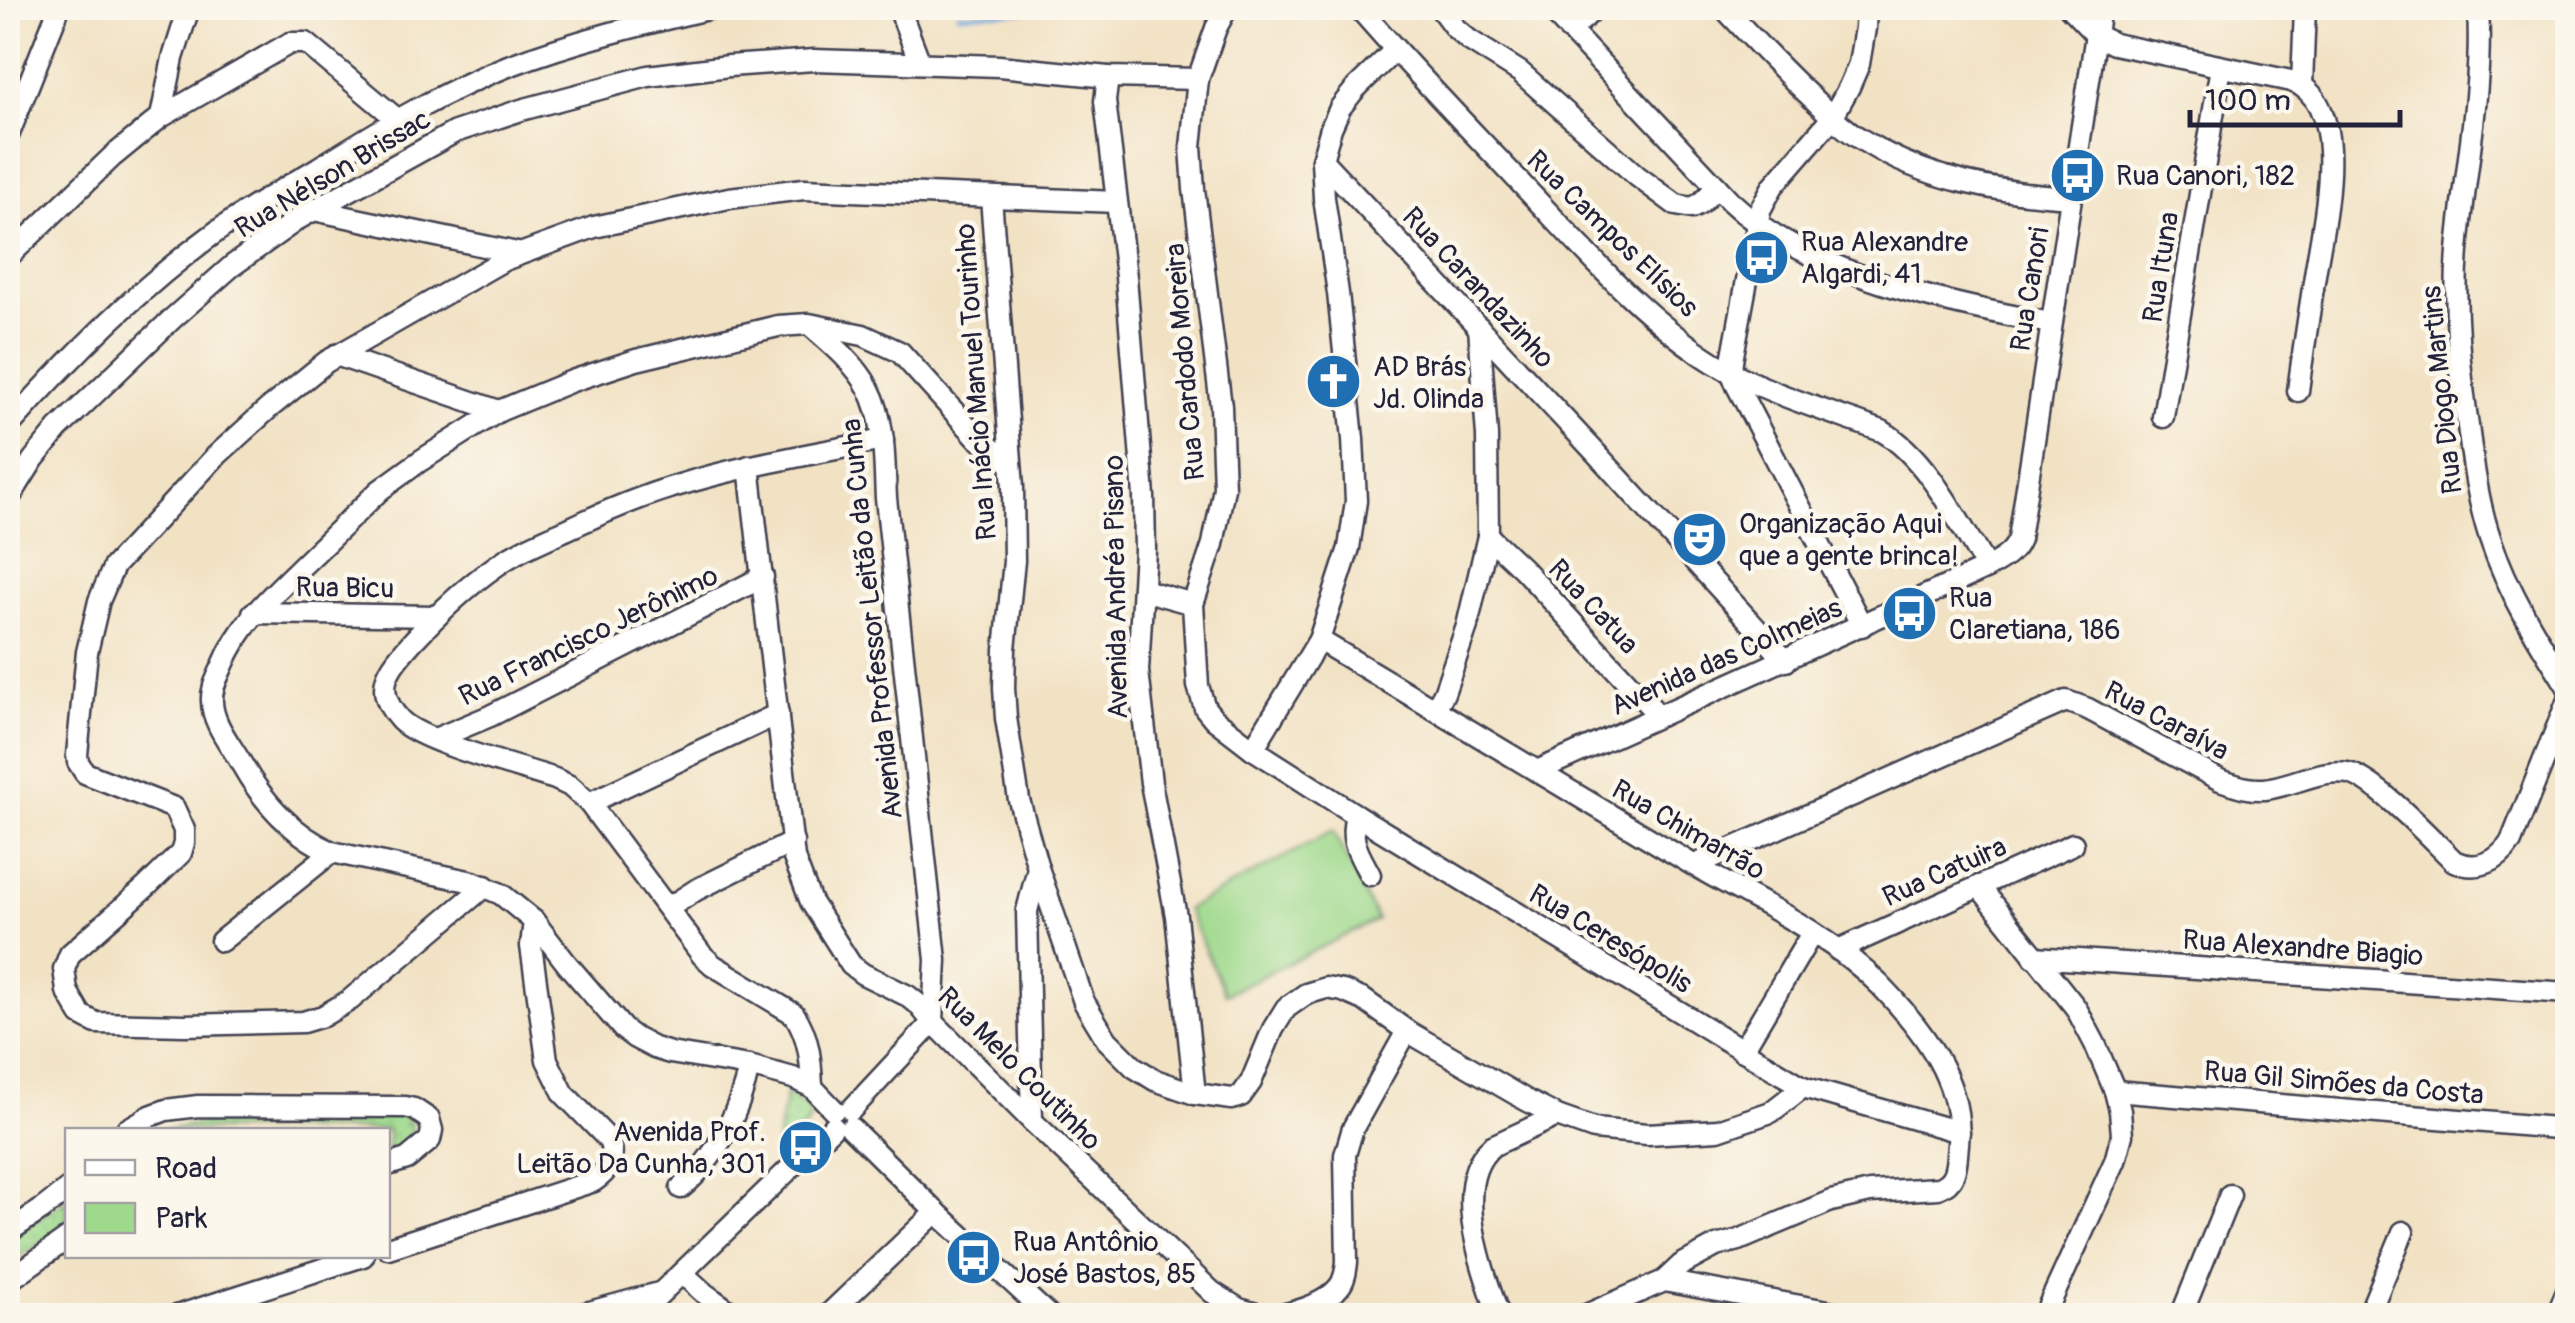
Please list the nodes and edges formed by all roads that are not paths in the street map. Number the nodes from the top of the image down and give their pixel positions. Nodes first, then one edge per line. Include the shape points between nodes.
1 (60, 8) edge
2 (189, 8) edge
3 (712, 8) edge
4 (904, 8) edge
5 (1226, 8) edge
6 (1359, 8) edge
7 (1440, 8) edge
8 (1549, 8) edge
9 (1595, 8) edge
10 (1724, 8) edge
11 (1866, 8) edge
12 (2070, 8) edge
13 (2100, 8) edge
14 (2304, 8) edge
15 (2478, 8) edge
16 (1570, 31) junction
17 (2096, 34) junction
18 (1395, 50) junction
19 (920, 64) junction
20 (2221, 67) junction
21 (1108, 77) junction
22 (1198, 79) junction
23 (2302, 85) junction
24 (161, 117) junction
25 (1832, 118) junction
26 (398, 120) junction
27 (8, 136) edge
28 (354, 146) junction
29 (1322, 160) junction
30 (370, 178) junction
31 (1718, 187) junction
32 (990, 197) junction
33 (2071, 197) junction
34 (1116, 202) junction
35 (314, 210) junction
36 (1756, 224) junction
37 (517, 253) junction
38 (8, 257) edge
39 (2051, 323) junction
40 (809, 324) junction
41 (1479, 327) junction
42 (336, 355) junction
43 (1731, 372) junction
44 (2298, 391) dead end
45 (499, 411) junction
46 (2163, 417) dead end
47 (8, 427) edge
48 (882, 440) junction
49 (1010, 463) junction
50 (749, 466) junction
51 (8, 500) edge
52 (2021, 519) joint
53 (1488, 536) junction
54 (1987, 568) junction
55 (763, 577) junction
56 (1142, 590) junction
57 (1193, 604) junction
58 (253, 614) junction
59 (436, 616) junction
60 (1862, 626) junction
61 (1320, 640) junction
62 (1786, 660) junction
63 (2568, 688) edge
64 (2568, 700) edge
65 (1435, 709) junction
66 (778, 714) junction
67 (1659, 716) junction
68 (436, 739) junction
69 (1253, 749) junction
70 (1537, 771) junction
71 (589, 803) junction
72 (1356, 814) junction
73 (793, 842) junction
74 (2073, 844) dead end
75 (332, 852) junction
76 (1695, 866) junction
77 (1038, 868) junction
78 (1370, 875) dead end
79 (486, 886) junction
80 (1979, 886) junction
81 (668, 908) junction
82 (534, 921) junction
83 (1812, 933) junction
84 (221, 942) dead end
85 (1838, 950) junction
86 (2034, 957) junction
87 (2568, 993) edge
88 (934, 1022) junction
89 (1407, 1032) junction
90 (1742, 1050) junction
91 (748, 1066) junction
92 (812, 1087) junction
93 (1803, 1087) junction
94 (2115, 1091) junction
95 (1195, 1094) junction
96 (1557, 1116) junction
97 (842, 1119) junction
98 (1032, 1121) junction
99 (129, 1128) edge
100 (2568, 1129) edge
101 (1960, 1132) junction
102 (390, 1164) edge
103 (681, 1188) dead end
104 (65, 1190) edge
105 (2230, 1194) dead end
106 (936, 1212) junction
107 (8, 1232) edge
108 (2403, 1232) dead end
109 (65, 1240) edge
110 (1739, 1240) junction
111 (390, 1247) edge
112 (357, 1258) edge
113 (682, 1273) junction
114 (8, 1281) edge
115 (1664, 1281) junction
116 (1706, 1287) junction
117 (2568, 1288) edge
118 (661, 1293) junction
119 (177, 1316) edge
120 (575, 1316) edge
121 (637, 1316) edge
122 (736, 1316) edge
123 (827, 1316) edge
124 (1049, 1316) edge
125 (1264, 1316) edge
126 (1276, 1316) edge
127 (1500, 1316) edge
128 (1584, 1316) edge
129 (1855, 1316) edge
130 (2044, 1316) edge
131 (2181, 1316) edge
132 (2368, 1316) edge
133 (2557, 1316) edge

1 - 27 street
2 - 24 street
3 - 26 street via 506,67
4 - 19 street
5 - 22 street, Rua Cardodo Moreira
6 - 18 street, Rua Campos Elísios
7 - 31 street via 1469,40 1520,72 1676,205 1692,208
8 - 16 street
9 - 16 street
10 - 25 street
11 - 25 street via 1858,64
12 - 17 street
13 - 17 street, Rua Canori
14 - 23 street
15 - 63 street, Rua Diogo Martins via 2479,77 2456,288 2465,405 2490,540
16 - 31 street
17 - 20 street via 2130,49
17 - 33 street, Rua Canori
18 - 29 street via 1340,108
18 - 43 street, Rua Campos Elísios via 1630,296
19 - 21 street, Rua Nélson Brissac
19 - 30 street, Rua Nélson Brissac via 814,60 648,76 454,132
20 - 23 street
20 - 46 street, Rua Ituna
21 - 22 street, Rua Nélson Brissac
21 - 34 street, Avenida Andréa Pisano
22 - 57 street, Rua Cardodo Moreira via 1192,161 1221,406 1224,488
23 - 44 street via 2320,108 2328,135 2330,181
24 - 26 street via 301,41
24 - 38 street
25 - 33 street via 1926,170 1984,187
25 - 36 street via 1772,186
26 - 28 street
28 - 30 street
28 - 47 street via 214,234 153,282
29 - 41 street, Rua Carandazinho
29 - 61 street via 1356,501 1350,548
30 - 35 street, Rua Nélson Brissac
31 - 36 street
32 - 34 street
32 - 37 street via 804,189 753,194 594,227
32 - 49 street, Rua Inácio Manuel Tourinho
33 - 39 street, Rua Canori
34 - 56 street, Avenida Andréa Pisano via 1144,496
35 - 37 street
35 - 51 street, Rua Nélson Brissac via 232,266 172,319 58,429
36 - 39 street via 1886,284
36 - 43 street
37 - 42 street
39 - 52 street, Rua Canori
40 - 45 street via 636,360
40 - 48 street, Avenida Professor Leitão da Cunha via 867,385
40 - 49 street via 863,335 900,352 978,438
41 - 53 street
41 - 62 street, Rua Carandazinho
42 - 45 street
42 - 79 street via 215,457 104,585 87,652 76,756 85,773 174,808 184,843 160,874 70,954 64,969 68,991 80,1015 96,1022 312,1020 350,1000
43 - 54 street, Rua Campos Elísios via 1898,441 1922,466
43 - 60 street
45 - 58 street via 380,490
48 - 50 street
48 - 88 street, Avenida Professor Leitão da Cunha via 936,960
49 - 77 street, Rua Inácio Manuel Tourinho via 1014,561 1004,688 1019,800
50 - 55 street, Rua Melo Coutinho
50 - 59 street via 674,486 550,536 497,565
52 - 54 street, Avenida das Colmeias via 2015,548
53 - 65 street via 1467,626
53 - 67 street, Rua Catua
54 - 60 street, Avenida das Colmeias
55 - 66 street, Rua Melo Coutinho
55 - 68 street, Rua Francisco Jerônimo
56 - 57 street
56 - 95 street, Avenida Andréa Pisano via 1138,671
57 - 69 street, Rua Cardodo Moreira via 1200,699
58 - 59 street, Rua Bicu
58 - 75 street via 214,686 214,716 280,818
59 - 68 street via 384,680 402,722
60 - 62 street, Avenida das Colmeias
61 - 65 street, Rua Chimarrão
61 - 69 street
62 - 67 street, Avenida das Colmeias
64 - 76 street, Rua Caraíva via 2511,842 2479,866 2454,861 2350,773 2240,787 2066,701
65 - 70 street, Rua Chimarrão
66 - 71 street
66 - 73 street, Rua Melo Coutinho
67 - 70 street, Avenida das Colmeias
68 - 71 street via 555,778
69 - 72 street, Rua Ceresópolis
70 - 76 street, Rua Chimarrão
71 - 81 street
72 - 78 street via 1355,847
72 - 90 street, Rua Ceresópolis
73 - 81 street
73 - 88 street, Rua Melo Coutinho via 811,902 851,966 908,996
74 - 80 street, Rua Catuira
75 - 79 street
75 - 84 street
76 - 83 street, Rua Chimarrão
77 - 95 street, Rua Inácio Manuel Tourinho via 1095,1024 1144,1074
77 - 98 street via 1027,911
79 - 82 street
80 - 85 street, Rua Catuira
80 - 86 street
81 - 92 street via 712,965 794,1014 808,1043
82 - 91 street via 623,1030 670,1053
82 - 111 street via 530,946 547,1060 564,1094 610,1140 612,1161 594,1181
83 - 85 street, Rua Chimarrão
83 - 90 street
85 - 101 street, Rua Chimarrão via 1881,987 1933,1048 1956,1101
86 - 87 street, Rua Alexandre Biagio
86 - 94 street via 2076,1008
88 - 97 street
88 - 98 street, Rua Melo Coutinho
89 - 95 street, Rua Inácio Manuel Tourinho via 1352,994 1317,990 1278,1018 1241,1096
89 - 96 street, Rua Inácio Manuel Tourinho
89 - 126 street via 1348,1141 1344,1278 1316,1303
90 - 93 street, Rua Ceresópolis
91 - 92 street
91 - 103 street via 724,1135
92 - 97 street
93 - 96 street, Rua Inácio Manuel Tourinho via 1771,1112 1718,1130 1611,1132
93 - 101 street, Rua Ceresópolis
94 - 100 street, Rua Gil Simões da Costa
94 - 130 street via 2122,1136 2116,1160
96 - 127 street via 1492,1146 1473,1173 1478,1245
97 - 106 street
97 - 113 street
98 - 125 street, Rua Melo Coutinho via 1212,1292
99 - 102 street via 181,1107 414,1109 429,1119 430,1140
101 - 110 street via 1948,1185 1850,1195
104 - 107 street
105 - 131 street
106 - 123 street
106 - 124 street
108 - 132 street
109 - 114 street
110 - 115 street via 1698,1255
110 - 116 street via 1712,1260
112 - 119 street
113 - 118 street
113 - 122 street
115 - 116 street
115 - 128 street
116 - 129 street
117 - 133 street
118 - 120 street
118 - 121 street

